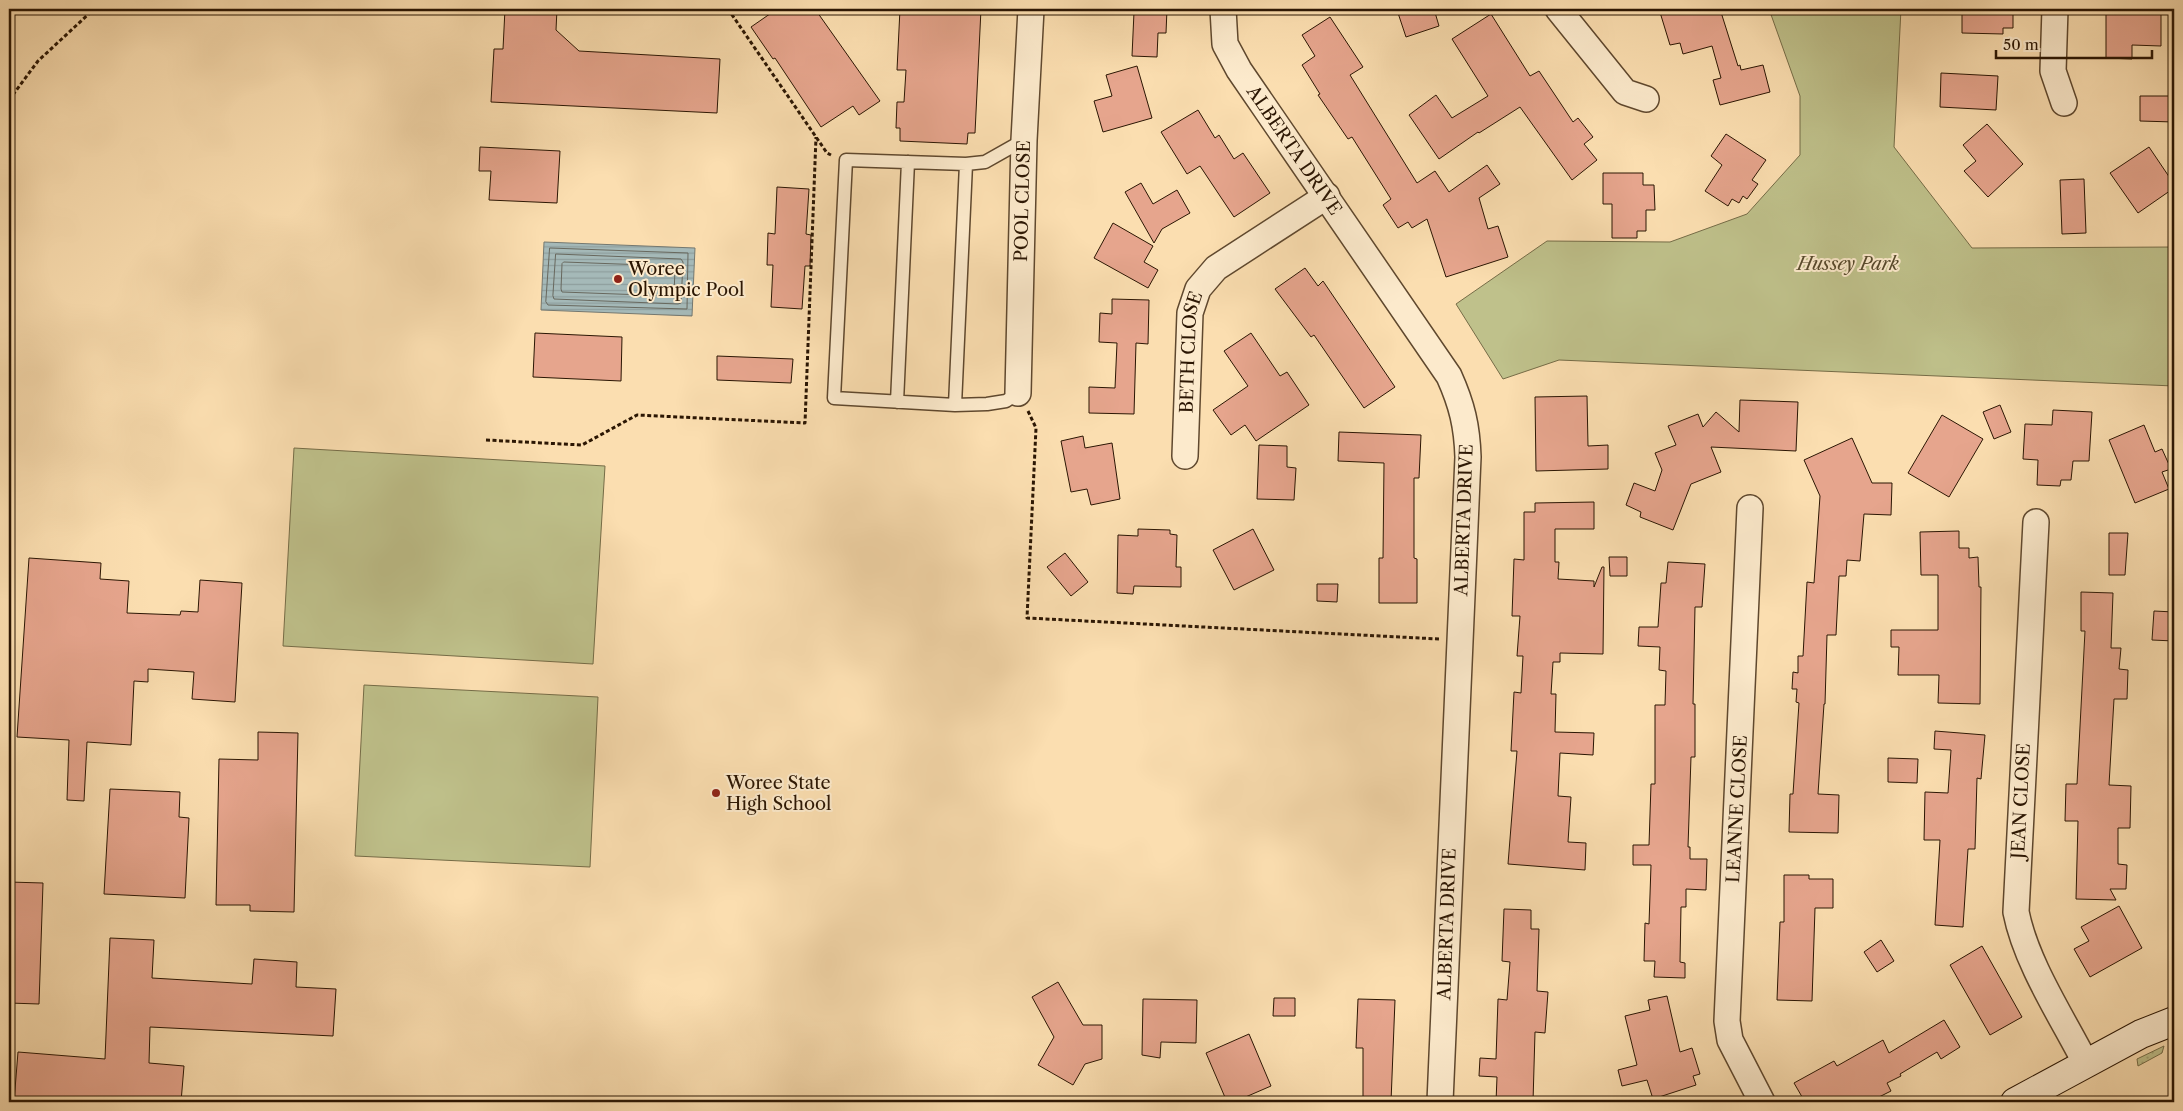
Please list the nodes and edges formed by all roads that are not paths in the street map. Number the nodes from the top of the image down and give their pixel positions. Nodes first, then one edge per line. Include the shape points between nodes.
1 (1031, 9) edge
2 (1223, 9) edge
3 (1558, 9) edge
4 (2056, 9) edge
5 (1646, 100) dead end
6 (2064, 102) dead end
7 (1024, 140) junction
8 (908, 162) junction
9 (966, 164) junction
10 (1327, 196) junction
11 (1018, 393) joint
12 (897, 402) junction
13 (955, 405) junction
14 (1185, 456) dead end
15 (1750, 508) dead end
16 (2036, 522) dead end
17 (2174, 1021) edge
18 (2086, 1064) junction
19 (1440, 1102) edge
20 (1762, 1102) edge
21 (2014, 1102) edge

1 - 7 street, POOL CLOSE
2 - 10 street, ALBERTA DRIVE via 1225,44 1239,70
3 - 5 street via 1625,92
4 - 6 street via 2053,70
7 - 9 lane via 985,162
7 - 11 street, POOL CLOSE
8 - 9 lane
8 - 12 lane
8 - 12 lane via 846,160 834,398
9 - 13 lane
10 - 14 street, BETH CLOSE via 1216,268 1198,288 1190,313
10 - 19 street, ALBERTA DRIVE via 1449,376 1461,402 1467,431
11 - 13 lane via 1006,401
12 - 13 lane
15 - 20 street, LEANNE CLOSE via 1727,1021 1730,1040
16 - 18 street, JEAN CLOSE via 2016,912 2028,953
17 - 18 street via 2141,1034
18 - 21 street

